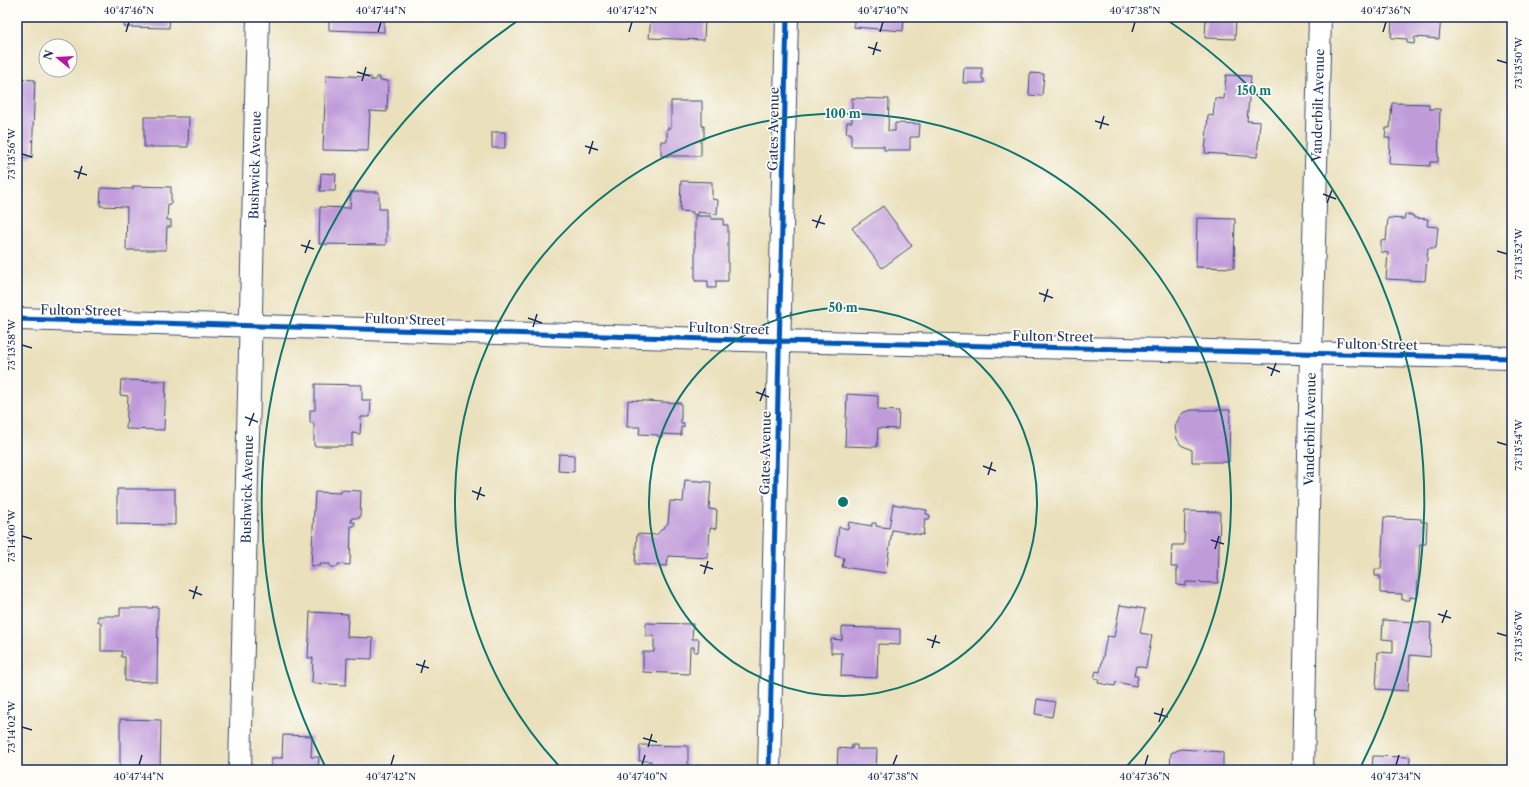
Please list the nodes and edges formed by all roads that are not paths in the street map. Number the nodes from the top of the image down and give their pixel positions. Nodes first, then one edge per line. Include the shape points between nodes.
1 (258, 17) edge
2 (787, 17) edge
3 (1320, 17) edge
4 (17, 319) edge
5 (251, 325) junction
6 (779, 341) junction
7 (1311, 353) junction
8 (1512, 358) edge
9 (240, 770) edge
10 (770, 770) edge
11 (1303, 770) edge

1 - 5 street, Bushwick Avenue
2 - 6 street, Gates Avenue
3 - 7 street, Vanderbilt Avenue
4 - 5 street, Fulton Street
5 - 6 street, Fulton Street
5 - 9 street, Bushwick Avenue
6 - 7 street, Fulton Street
6 - 10 street, Gates Avenue
7 - 8 street, Fulton Street
7 - 11 street, Vanderbilt Avenue

